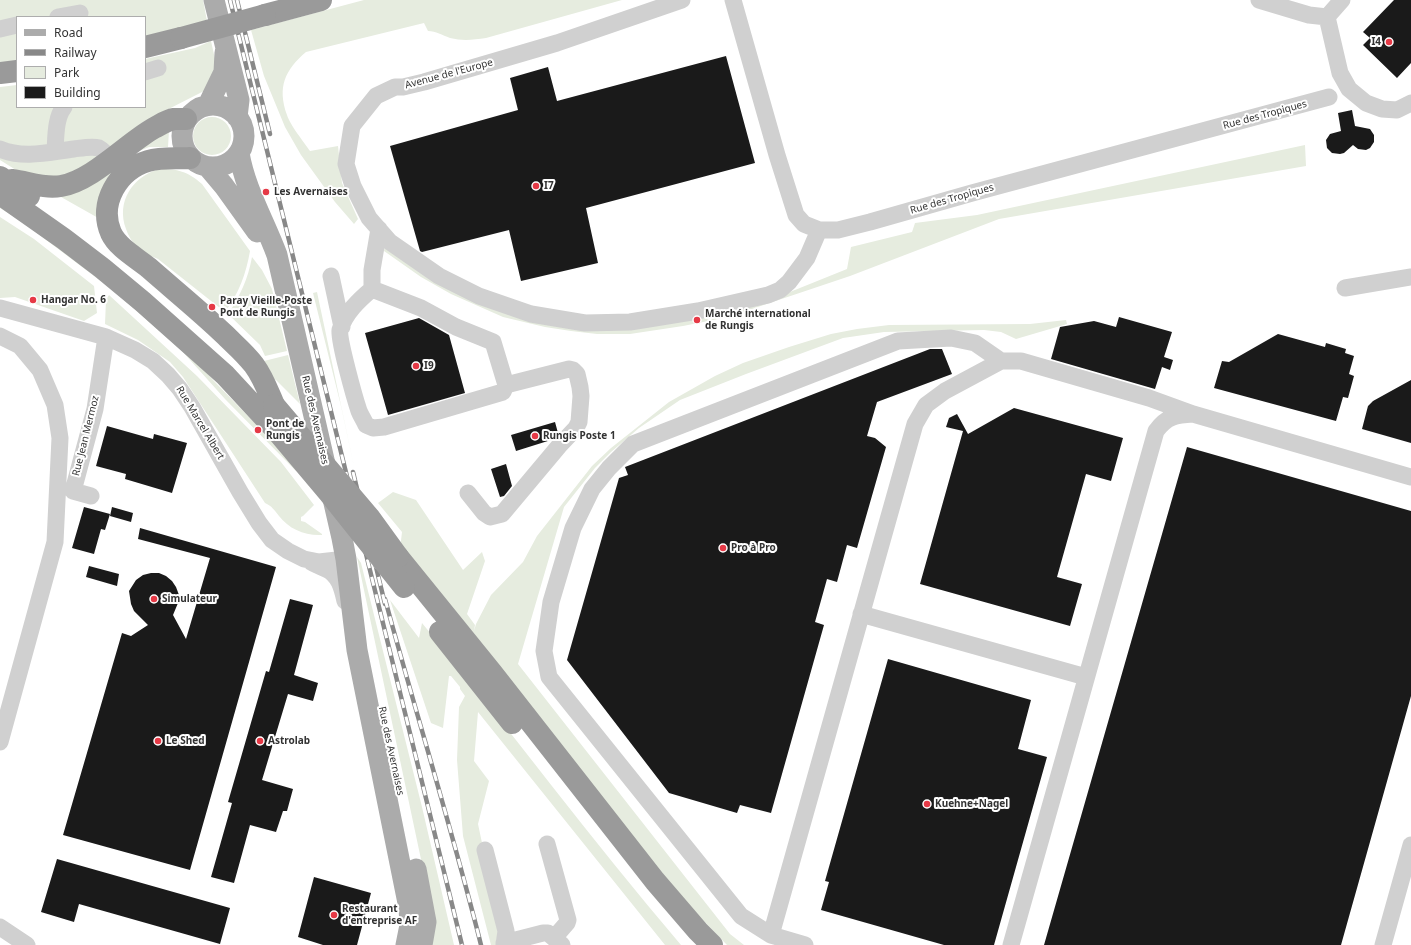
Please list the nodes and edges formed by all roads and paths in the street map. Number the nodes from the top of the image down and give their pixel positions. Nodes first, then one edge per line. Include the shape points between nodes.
1 (214, 0) edge
2 (321, 0) edge
3 (682, 0) edge
4 (733, 0) edge
5 (1259, 0) edge
6 (1342, 0) edge
7 (80, 13) dead end
8 (64, 16) edge
9 (1327, 17) junction
10 (16, 25) edge
11 (0, 29) edge
12 (226, 46) junction
13 (146, 47) edge
14 (16, 71) edge
15 (1340, 73) junction
16 (0, 74) edge
17 (1411, 103) edge
18 (208, 105) junction
19 (63, 108) edge
20 (237, 117) junction
21 (186, 119) junction
22 (0, 149) edge
23 (55, 151) junction
24 (239, 153) junction
25 (109, 160) junction
26 (199, 162) junction
27 (1, 183) edge
28 (379, 229) junction
29 (818, 230) junction
30 (331, 276) dead end
31 (1411, 277) edge
32 (282, 282) junction
33 (1345, 288) dead end
34 (372, 289) junction
35 (0, 308) edge
36 (342, 327) junction
37 (0, 336) edge
38 (106, 338) junction
39 (1001, 361) junction
40 (506, 386) junction
41 (1150, 398) junction
42 (274, 405) junction
43 (1193, 414) junction
44 (1158, 428) junction
45 (1411, 477) edge
46 (65, 492) junction
47 (468, 493) dead end
48 (91, 496) dead end
49 (304, 559) junction
50 (346, 559) junction
51 (861, 614) junction
52 (357, 649) junction
53 (1086, 677) junction
54 (509, 706) junction
55 (0, 742) edge
56 (547, 844) dead end
57 (1411, 845) edge
58 (485, 850) dead end
59 (0, 926) edge
60 (770, 935) junction
61 (0, 940) edge
62 (558, 941) edge
63 (507, 943) edge
64 (18, 945) edge
65 (26, 945) edge
66 (406, 945) edge
67 (422, 945) edge
68 (694, 945) edge
69 (712, 945) edge
70 (805, 945) edge
71 (1011, 945) edge
72 (1383, 945) edge

1 - 12 main road
2 - 13 highway, bridge
3 - 28 street, Avenue de l'Europe via 557,43 403,88 395,87 376,96 352,126 346,164 353,186 369,218
4 - 29 street, Rue des Tropiques via 796,215 804,224
5 - 9 street via 1310,15
6 - 9 street
7 - 8 street
9 - 15 street
10 - 11 street
12 - 18 main road via 224,72
12 - 20 main road via 240,100
14 - 16 highway
15 - 17 street via 1349,89 1366,103 1382,109 1397,110
15 - 29 street, Rue des Tropiques via 1326,105 972,193 838,230
18 - 20 main road via 229,110
18 - 21 main road via 192,112
19 - 23 street via 56,132
20 - 24 main road via 244,135
21 - 25 highway via 174,119 162,124
21 - 26 main road via 182,129 184,149
22 - 23 street via 26,155
23 - 25 street via 83,147 99,148 106,153
24 - 26 main road via 233,160 217,167
24 - 32 main road, Rue des Avernaises via 243,176 277,255
25 - 27 highway via 78,181 61,186 28,182
26 - 32 main road, Rue des Avernaises via 236,201 262,239
26 - 42 highway via 161,158 148,161 139,164 117,182 108,205 107,216 111,234 117,243 141,261 239,348 254,364
27 - 42 highway via 39,202 142,280 233,362
27 - 54 highway, bridge via 64,239 143,302 225,375 276,430 404,587
28 - 29 street, Avenue de l'Europe via 390,242 439,276 479,296 532,314 585,323 630,322 698,311 780,290 807,258
28 - 34 street via 372,270
30 - 36 street
31 - 33 street
32 - 50 main road, Rue des Avernaises
34 - 36 street via 348,314
34 - 40 street via 421,308 456,327 493,342
35 - 38 street, Rue Marcel Albert
36 - 40 street via 342,346 358,406 366,425 373,428 503,392
37 - 46 street via 20,346 40,370 55,405
38 - 46 street, Rue Jean Mermoz via 94,409
38 - 49 street, Rue Marcel Albert via 146,356 174,381 192,407 259,523 272,540
39 - 41 street via 1021,361
39 - 51 street via 945,391 926,405 915,424
39 - 60 street via 975,343 951,338 898,341 876,349 633,444 592,489 573,528 551,602 544,651 550,677 741,916
40 - 47 street via 573,370 577,374 581,393 579,422 502,514 490,517
41 - 43 street
41 - 44 street
42 - 54 highway, bridge via 369,517
43 - 44 street via 1174,416
43 - 45 street
44 - 53 street
46 - 48 street, Rue Jean Mermoz
46 - 55 street via 55,542
49 - 50 street, Rue Marcel Albert via 319,562
49 - 52 street via 329,571 340,583
50 - 52 main road, Rue des Avernaises
50 - 67 main road, Rue des Avernaises via 365,620 424,909 426,922
51 - 53 street
51 - 60 street
52 - 66 main road, Rue des Avernaises via 409,908 410,924
53 - 71 street
54 - 68 highway via 661,910
54 - 69 highway via 655,881
56 - 62 street via 568,920
57 - 72 street
58 - 63 street
59 - 65 street
60 - 70 street
61 - 64 street
62 - 63 street via 548,933 543,933

